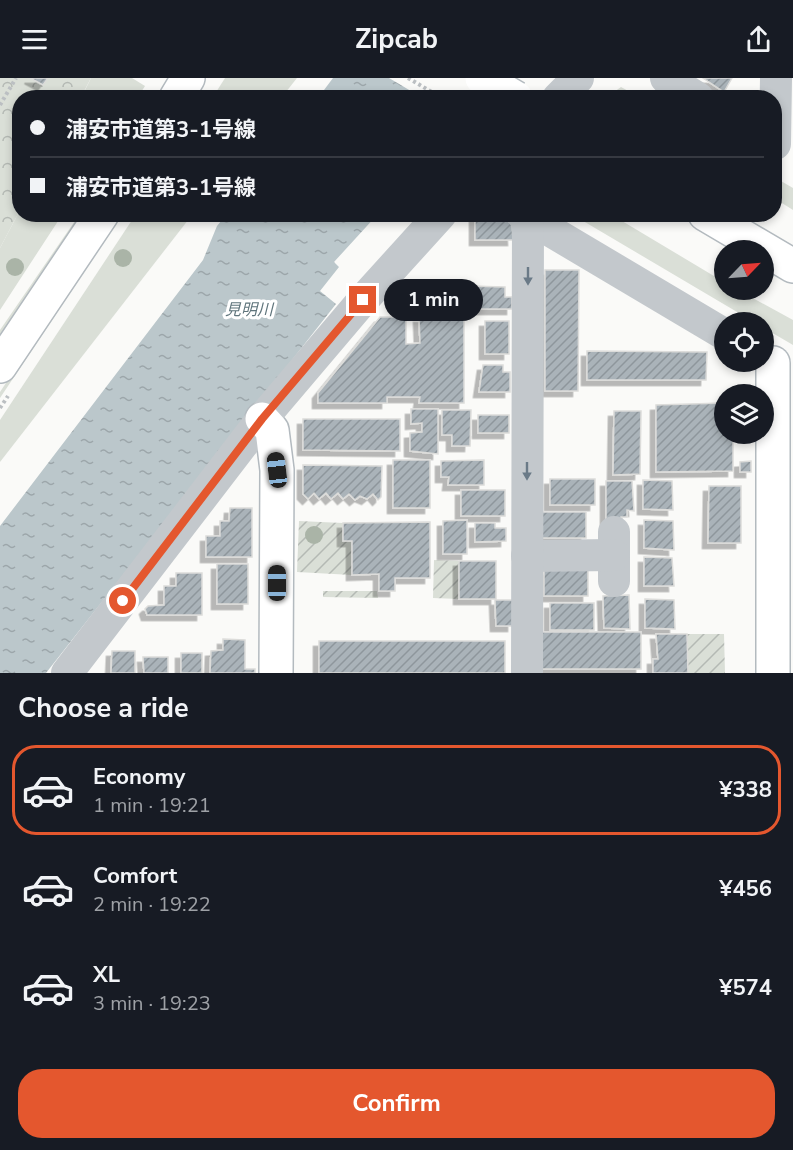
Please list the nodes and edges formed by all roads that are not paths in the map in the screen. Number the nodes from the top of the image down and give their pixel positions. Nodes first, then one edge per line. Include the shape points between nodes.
1 (482, 78) edge
2 (578, 78) edge
3 (666, 78) edge
4 (502, 90) edge
5 (566, 90) edge
6 (685, 90) edge
7 (97, 222) edge
8 (434, 222) edge
9 (525, 222) edge
10 (535, 222) edge
11 (719, 222) edge
12 (793, 266) edge
13 (714, 328) edge
14 (776, 364) edge
15 (0, 366) edge
16 (262, 419) junction
17 (527, 556) junction
18 (614, 556) dead end
19 (67, 673) edge
20 (276, 673) edge
21 (527, 673) edge
22 (773, 673) edge

1 - 4 street, bridge
2 - 5 street
3 - 6 street
7 - 15 street
8 - 16 street
9 -> 17 street
10 - 13 street
11 - 12 street
14 - 22 street
16 - 19 street
16 - 20 street via 272,430 277,470
17 - 18 street
17 - 21 street

